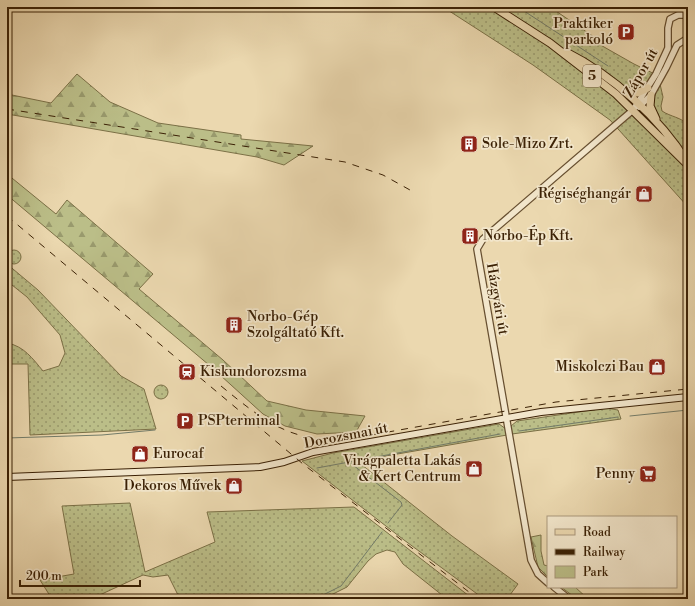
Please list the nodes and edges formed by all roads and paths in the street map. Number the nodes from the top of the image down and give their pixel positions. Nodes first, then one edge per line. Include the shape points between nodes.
1 (494, 7) edge
2 (687, 15) edge
3 (669, 32) junction
4 (685, 39) edge
5 (550, 44) junction
6 (648, 88) junction
7 (623, 90) junction
8 (651, 95) junction
9 (639, 105) junction
10 (633, 110) junction
11 (662, 129) junction
12 (688, 164) edge
13 (688, 397) edge
14 (506, 418) junction
15 (7, 477) edge
16 (547, 582) edge
17 (555, 588) edge
18 (569, 599) edge

1 - 5 main road, 5
2 - 3 street, Zápor út via 678,15 670,19
3 - 4 street, Zápor út via 677,40
3 - 6 street, Zápor út via 668,48
4 - 8 street, Zápor út via 676,45
5 - 7 main road, 5 via 582,60
5 - 10 main road, 5
6 - 7 main road via 637,93
6 - 9 street, Zápor út
7 - 9 main road, 5
8 - 9 street, Zápor út
8 - 11 main road via 652,112
9 - 10 street, Zápor út
9 - 11 main road, 5
10 - 12 main road, 5
10 - 14 street, Házgyári út via 478,246 476,254
11 - 12 main road, 5 via 680,149
13 - 14 main road, Dorozsmai út via 566,408
14 - 15 main road, Dorozsmai út via 314,452 260,468
14 - 16 street, Házgyári út via 531,560 538,574
17 - 18 street

